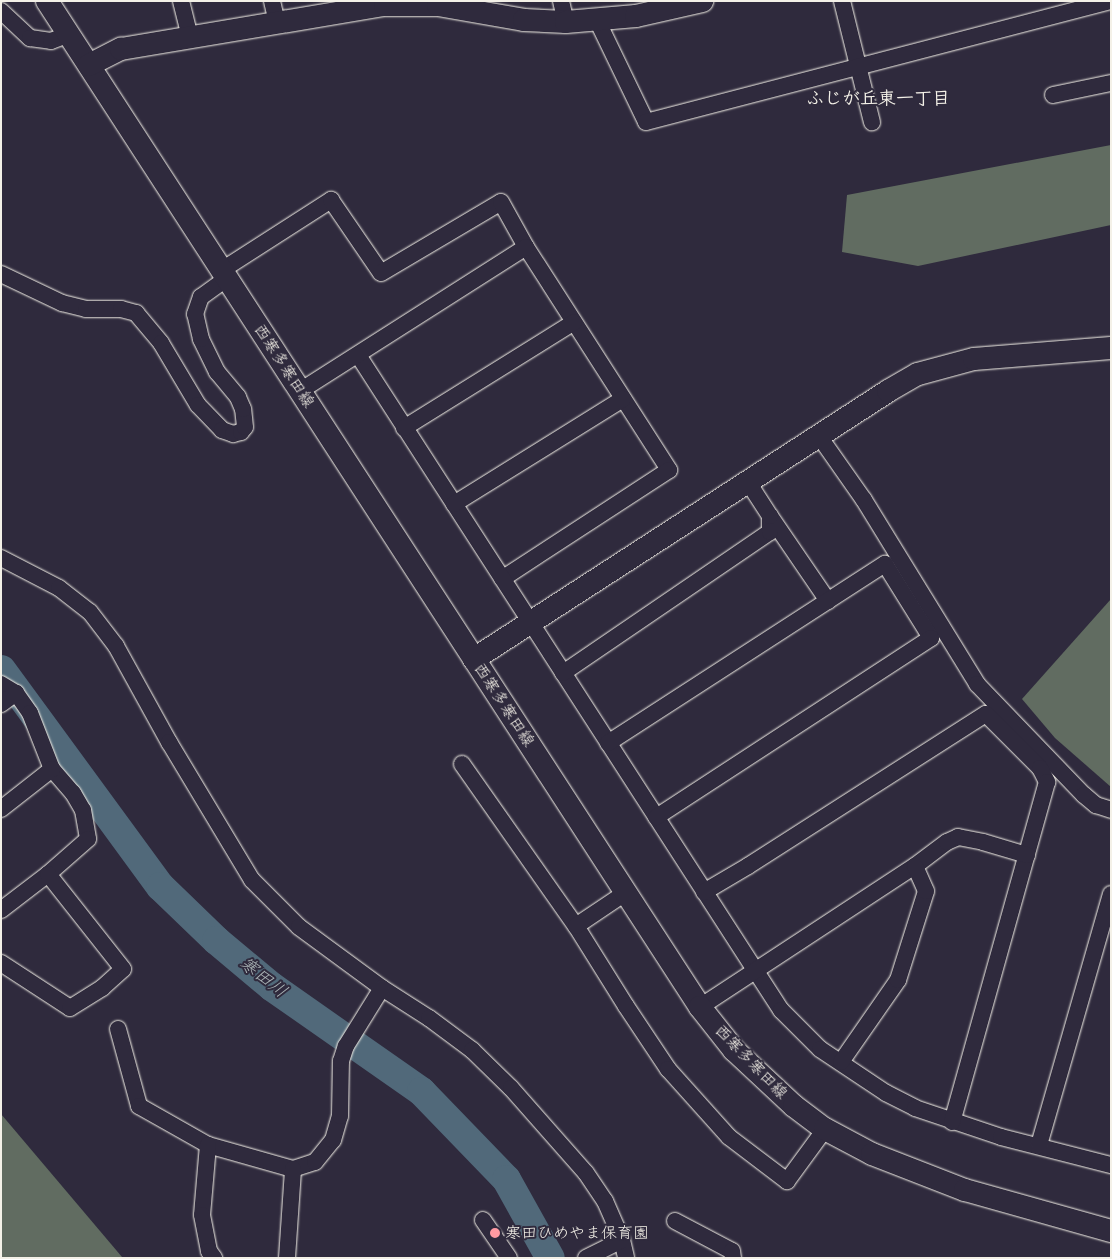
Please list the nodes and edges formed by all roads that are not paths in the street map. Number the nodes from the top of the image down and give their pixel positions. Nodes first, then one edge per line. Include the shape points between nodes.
1 (47, 1) edge
2 (181, 1) edge
3 (702, 1) edge
4 (842, 1) edge
5 (1111, 1) edge
6 (385, 3) edge
7 (473, 6) edge
8 (1, 11) edge
9 (564, 11) edge
10 (275, 12) edge
11 (596, 20) junction
12 (69, 34) junction
13 (190, 37) junction
14 (89, 66) junction
15 (859, 67) junction
16 (1111, 83) edge
17 (1053, 95) dead end
18 (872, 122) dead end
19 (526, 247) junction
20 (1, 274) edge
21 (224, 274) junction
22 (574, 322) junction
23 (1111, 348) edge
24 (358, 355) junction
25 (300, 391) junction
26 (623, 399) junction
27 (404, 428) junction
28 (819, 436) junction
29 (748, 482) junction
30 (454, 504) junction
31 (770, 516) junction
32 (1, 558) edge
33 (502, 579) junction
34 (828, 601) junction
35 (530, 623) junction
36 (474, 659) junction
37 (563, 673) junction
38 (1, 684) edge
39 (16, 693) junction
40 (1, 704) edge
41 (608, 743) junction
42 (462, 764) dead end
43 (52, 769) junction
44 (1, 810) edge
45 (1111, 810) edge
46 (656, 817) junction
47 (1027, 855) junction
48 (914, 866) junction
49 (48, 874) junction
50 (625, 892) junction
51 (704, 892) junction
52 (1111, 894) edge
53 (1, 910) edge
54 (576, 926) junction
55 (1, 963) edge
56 (754, 970) junction
57 (382, 988) junction
58 (700, 1007) junction
59 (118, 1029) dead end
60 (841, 1062) junction
61 (952, 1122) junction
62 (825, 1129) junction
63 (208, 1145) junction
64 (1039, 1145) junction
65 (1111, 1165) edge
66 (293, 1169) junction
67 (483, 1220) dead end
68 (675, 1221) dead end
69 (1111, 1231) edge
70 (622, 1240) junction
71 (214, 1258) edge
72 (287, 1258) edge
73 (509, 1258) edge
74 (586, 1258) edge
75 (626, 1258) edge
76 (733, 1258) edge

1 - 12 main road, 西寒多寒田線
2 - 13 street
3 - 11 main road via 636,16
4 - 15 street
5 - 15 street
6 - 7 main road
6 - 10 main road
7 - 9 main road via 524,20
8 - 12 street via 30,38 51,41
9 - 11 main road
10 - 13 main road
11 - 15 street via 646,122
12 - 14 main road, 西寒多寒田線
13 - 14 main road via 121,49
14 - 21 main road, 西寒多寒田線
15 - 18 street
16 - 17 street
19 - 21 street via 501,202 381,273 331,200
19 - 22 street
19 - 24 street
20 - 21 street via 62,303 86,309 121,309 136,313 161,343 198,405 222,430 234,434 245,427 243,409 238,397 220,376 199,334 194,314 201,297
21 - 25 main road, 西寒多寒田線
22 - 26 street
22 - 27 street
23 - 28 main road via 974,359 918,374
24 - 25 street
24 - 27 street
25 - 36 main road, 西寒多寒田線
26 - 30 street
26 - 33 street via 669,470
27 - 30 street
28 - 29 main road
28 - 45 street via 864,500 977,684 1084,794 1096,805
29 - 31 street
29 - 35 main road
30 - 33 street
31 - 34 street
31 - 37 street via 770,532
32 - 57 street via 59,588 90,612 116,646 252,880 299,926
33 - 35 street
34 - 41 street
34 - 46 street via 886,564 931,638
35 - 36 main road
35 - 37 street
36 - 50 main road, 西寒多寒田線
37 - 41 street
38 - 39 street
39 - 40 street
39 - 43 street via 30,713
41 - 46 street
42 - 54 street
43 - 44 street
43 - 49 street via 83,810 88,839
46 - 51 street
47 - 48 street via 958,837
47 - 51 street via 1047,782 1040,768 986,714
47 - 61 street
48 - 56 street
48 - 60 street via 926,891 898,980
49 - 53 street
49 - 55 street via 123,969 102,988 70,1008
50 - 54 street
50 - 58 main road, 西寒多寒田線
51 - 56 street
52 - 64 street
54 - 62 street via 668,1069 730,1137 787,1181
56 - 58 street
56 - 60 street via 792,1022 820,1049
57 - 66 street via 346,1046 341,1061 340,1116 333,1140 315,1162
57 - 70 street via 472,1050 511,1088 586,1173 605,1201
58 - 62 main road, 西寒多寒田線 via 740,1056 794,1106
59 - 63 street via 139,1106
60 - 61 street via 886,1093
61 - 64 street
62 - 69 main road, 西寒多寒田線 via 872,1154 965,1190
63 - 66 street
63 - 71 street via 202,1215 209,1251
64 - 65 street
66 - 72 street
67 - 73 street
68 - 76 street via 732,1251
70 - 74 street
70 - 75 street

